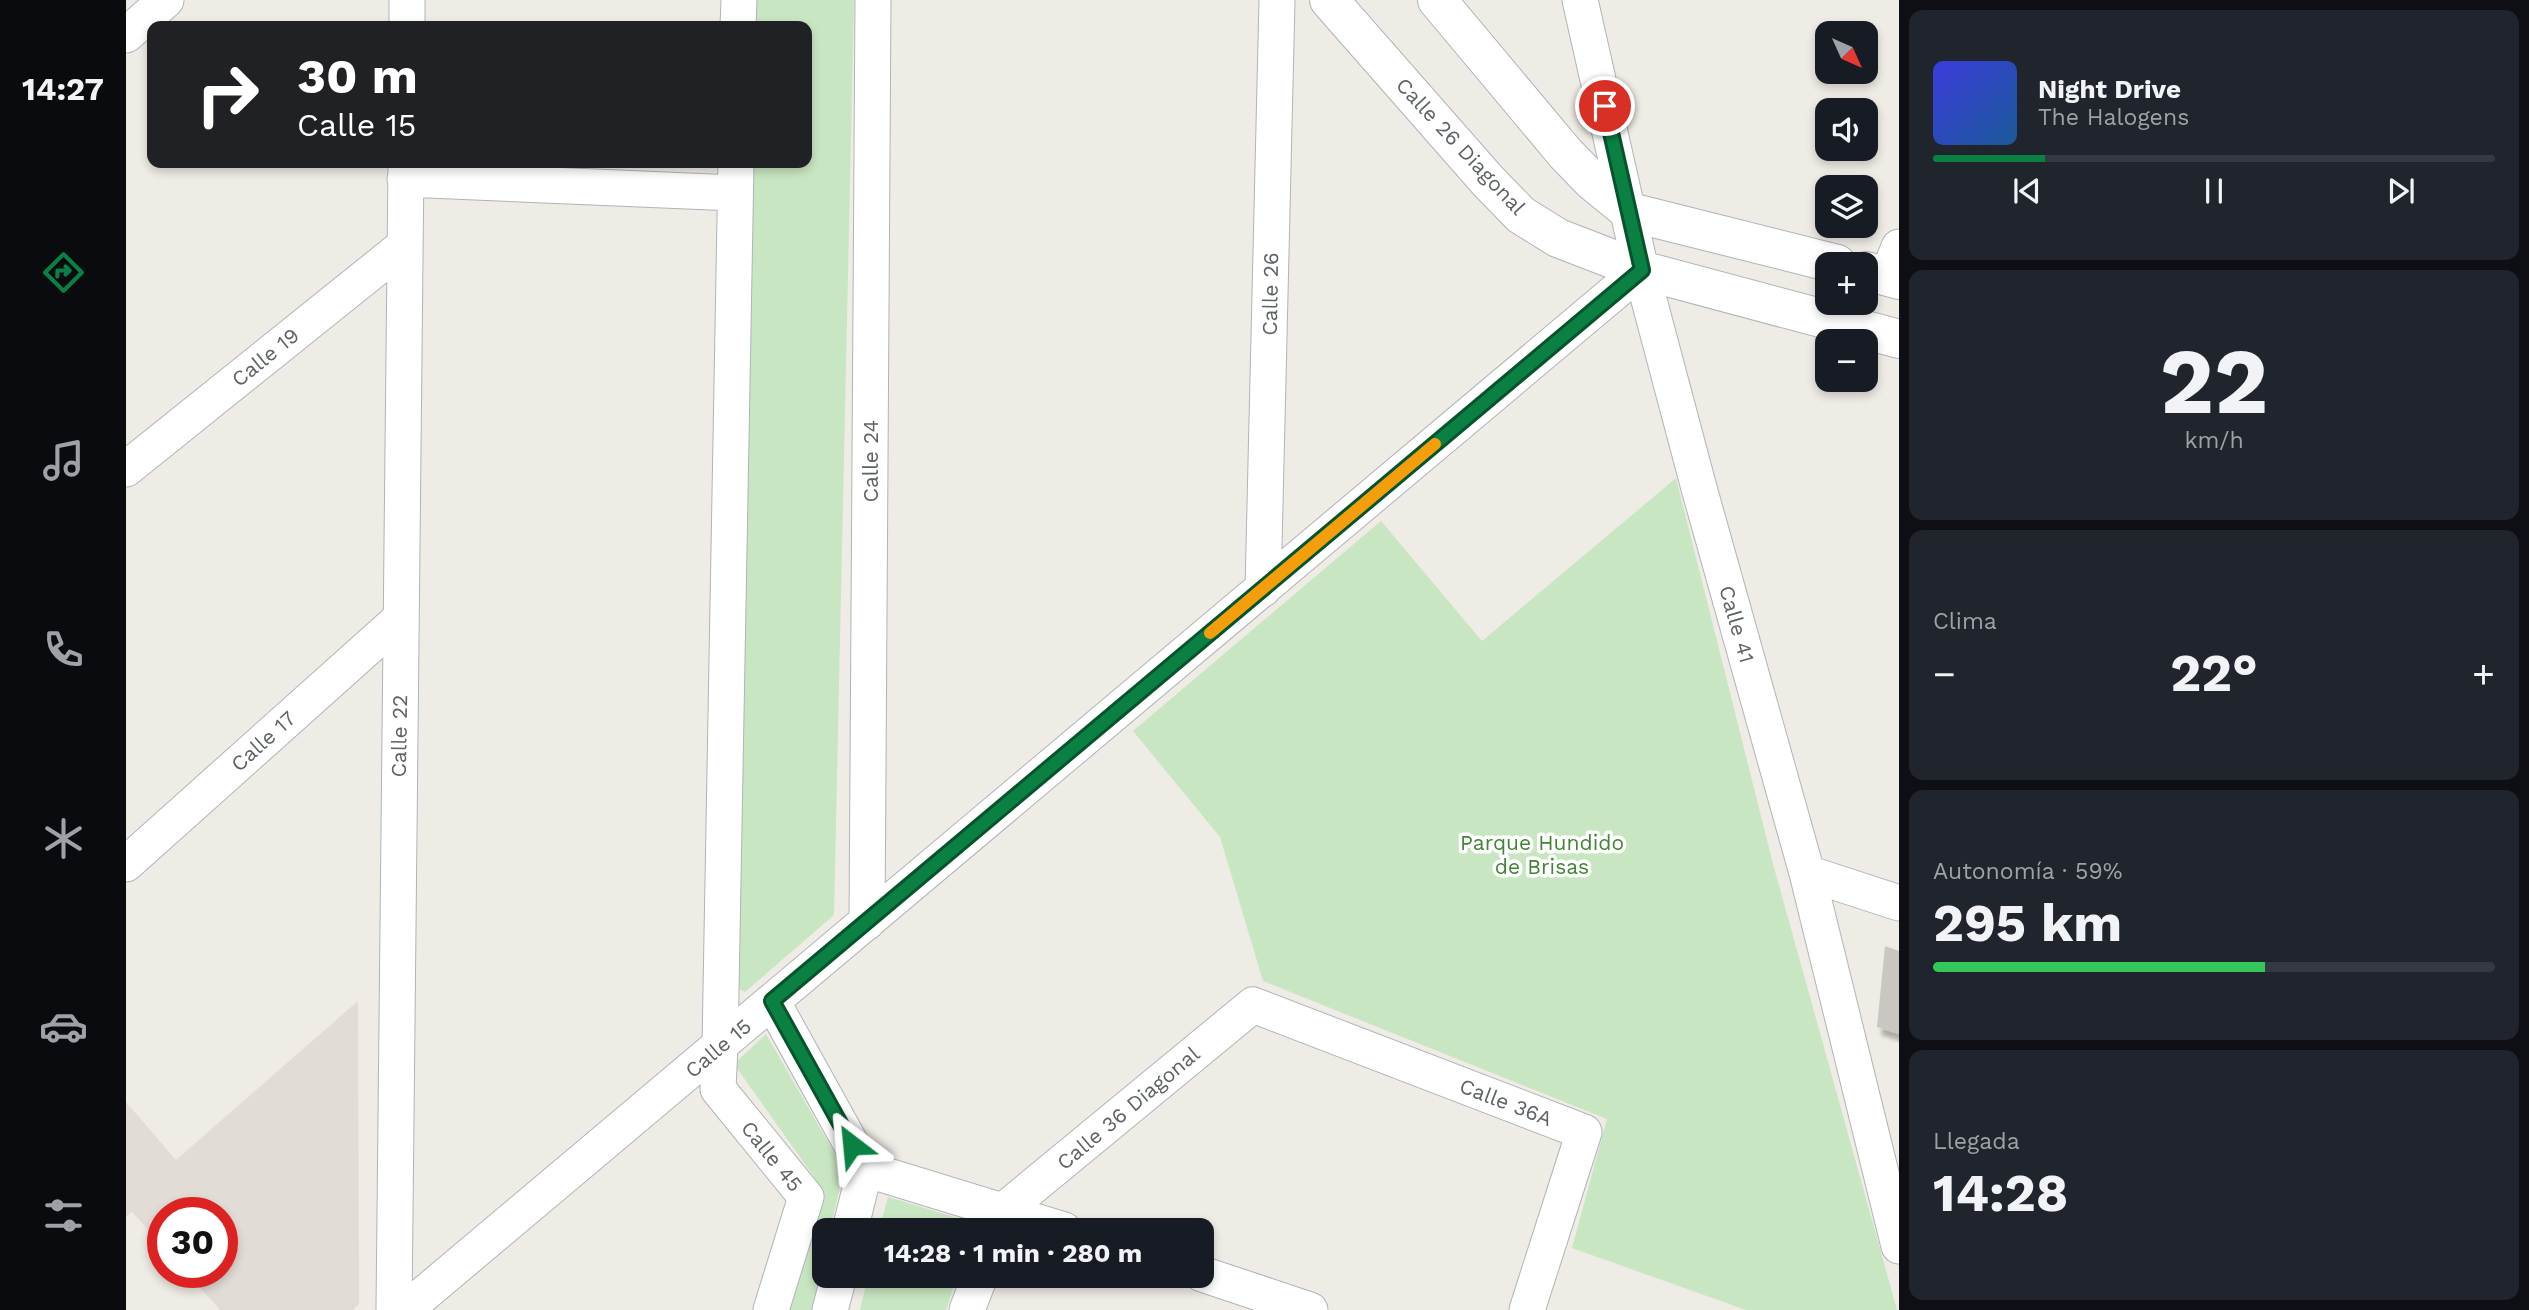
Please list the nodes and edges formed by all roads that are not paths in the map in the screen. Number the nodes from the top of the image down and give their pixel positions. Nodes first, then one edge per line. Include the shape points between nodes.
1 (166, 0) edge
2 (407, 0) edge
3 (739, 0) edge
4 (873, 0) edge
5 (1278, 0) edge
6 (1329, 0) edge
7 (1437, 0) edge
8 (1580, 0) edge
9 (407, 21) edge
10 (738, 21) edge
11 (126, 36) edge
12 (406, 171) edge
13 (736, 178) edge
14 (1630, 212) junction
15 (405, 245) junction
16 (1815, 258) edge
17 (1642, 270) junction
18 (1899, 339) edge
19 (126, 469) edge
20 (1263, 589) junction
21 (401, 618) junction
22 (126, 864) edge
23 (1807, 873) junction
24 (1899, 903) edge
25 (867, 922) junction
26 (772, 1001) junction
27 (1252, 1004) joint
28 (720, 1046) junction
29 (865, 1169) junction
30 (853, 1218) edge
31 (992, 1218) edge
32 (1003, 1218) edge
33 (1899, 1246) edge
34 (1214, 1282) edge
35 (836, 1288) edge
36 (975, 1288) edge
37 (1236, 1298) edge
38 (394, 1310) edge
39 (405, 1310) edge
40 (771, 1310) edge
41 (830, 1310) edge
42 (967, 1310) edge
43 (1310, 1310) edge
44 (1527, 1310) edge

1 - 11 street
2 - 9 street
3 - 10 street
4 - 25 street, Calle 24
5 - 20 street, Calle 26
6 - 17 street, Calle 26 Diagonal via 1521,215 1558,238
7 - 14 street via 1565,153
8 - 14 street, Calle 41
12 - 13 street
12 - 15 street, Calle 22
13 - 28 street
14 - 16 street
14 - 17 street, Calle 41
15 - 19 street, Calle 19
15 - 21 street, Calle 22
17 - 18 street, Calle 26 Diagonal
17 - 20 street, Calle 15
17 - 23 street, Calle 41
20 - 25 street, Calle 15
21 - 22 street, Calle 17
21 - 38 street, Calle 22
23 - 24 street
23 - 33 street, Calle 41
25 - 26 street, Calle 15
26 - 28 street, Calle 15
26 - 29 street
27 - 32 street, Calle 36 Diagonal
27 - 44 street, Calle 36A via 1584,1132
28 - 39 street, Calle 15
28 - 40 street, Calle 45 via 718,1089 806,1197
29 - 30 street
29 - 31 street
34 - 37 street
35 - 41 street
36 - 42 street
37 - 43 street

